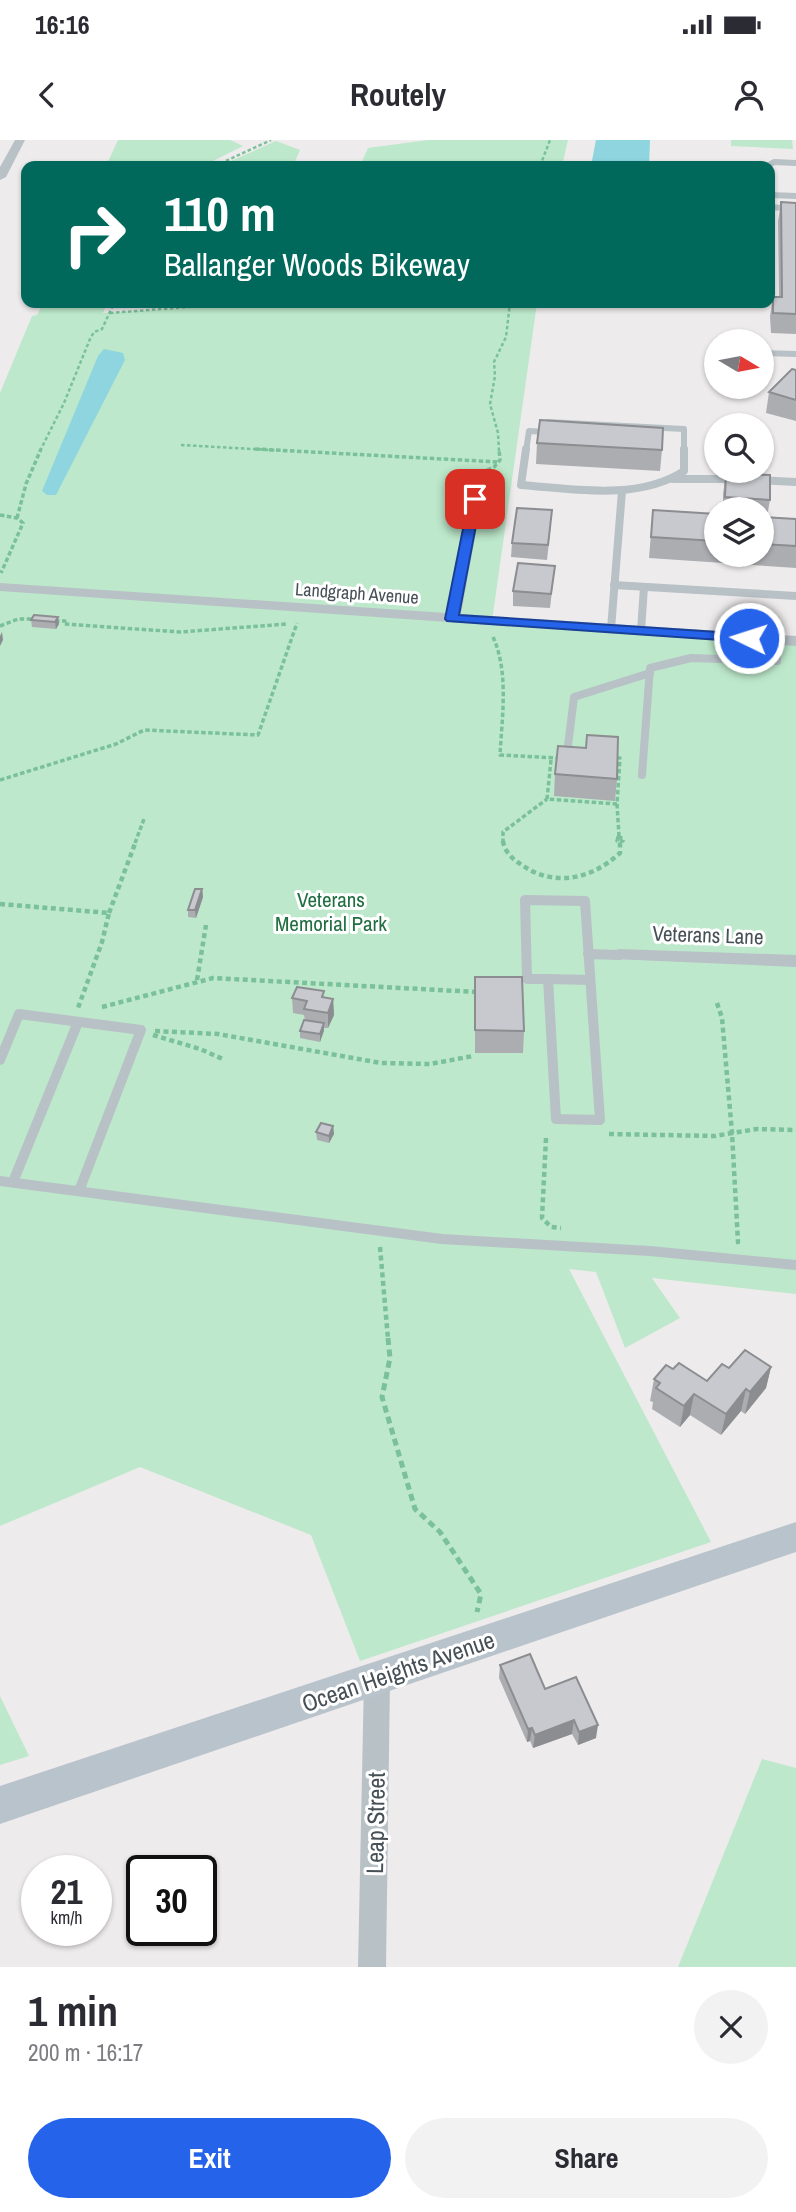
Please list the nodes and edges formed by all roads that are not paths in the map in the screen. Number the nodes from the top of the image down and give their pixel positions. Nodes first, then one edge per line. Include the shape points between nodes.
1 (20, 140) edge
2 (775, 162) edge
3 (796, 163) edge
4 (0, 177) edge
5 (775, 195) edge
6 (796, 197) edge
7 (775, 207) edge
8 (796, 209) edge
9 (774, 353) edge
10 (796, 354) edge
11 (669, 480) junction
12 (796, 482) edge
13 (622, 491) junction
14 (475, 499) road end
15 (614, 585) junction
16 (1, 587) edge
17 (644, 587) junction
18 (796, 596) edge
19 (452, 619) junction
20 (611, 629) junction
21 (641, 631) junction
22 (776, 639) junction
23 (796, 641) edge
24 (650, 673) junction
25 (567, 754) edge
26 (642, 775) dead end
27 (588, 954) junction
28 (619, 955) joint
29 (796, 961) edge
30 (548, 979) junction
31 (590, 980) junction
32 (78, 1022) junction
33 (0, 1060) edge
34 (0, 1181) edge
35 (13, 1182) junction
36 (79, 1191) junction
37 (796, 1265) edge
38 (796, 1537) edge
39 (377, 1679) junction
40 (0, 1805) edge
41 (372, 1967) edge

1 - 4 street
2 - 3 lane
5 - 6 lane
7 - 8 lane
9 - 10 lane
11 - 12 lane
11 - 13 lane
11 - 13 lane via 684,471 684,429 548,422 546,432 529,431 521,485
13 - 15 lane
14 - 19 street
15 - 17 lane
15 - 20 lane
16 - 19 street, Landgraph Avenue
17 - 18 lane
17 - 21 lane
19 - 20 street, Landgraph Avenue
20 - 21 street, Landgraph Avenue
21 - 22 street, Landgraph Avenue
22 - 23 street, Landgraph Avenue
22 - 24 lane via 777,661 691,658 650,668
24 - 25 lane via 574,697
24 - 26 lane
27 - 28 lane
27 - 30 lane via 585,901 524,900 527,979
27 - 31 lane
28 - 29 street, Veterans Lane
30 - 31 lane
30 - 31 lane via 556,1119 600,1120
32 - 33 lane via 19,1014
32 - 35 lane
32 - 36 lane via 141,1030
34 - 35 lane
35 - 36 lane
36 - 37 lane via 442,1239
38 - 39 main road, Ocean Heights Avenue
39 - 40 main road, Ocean Heights Avenue
39 - 41 street, Leap Street

